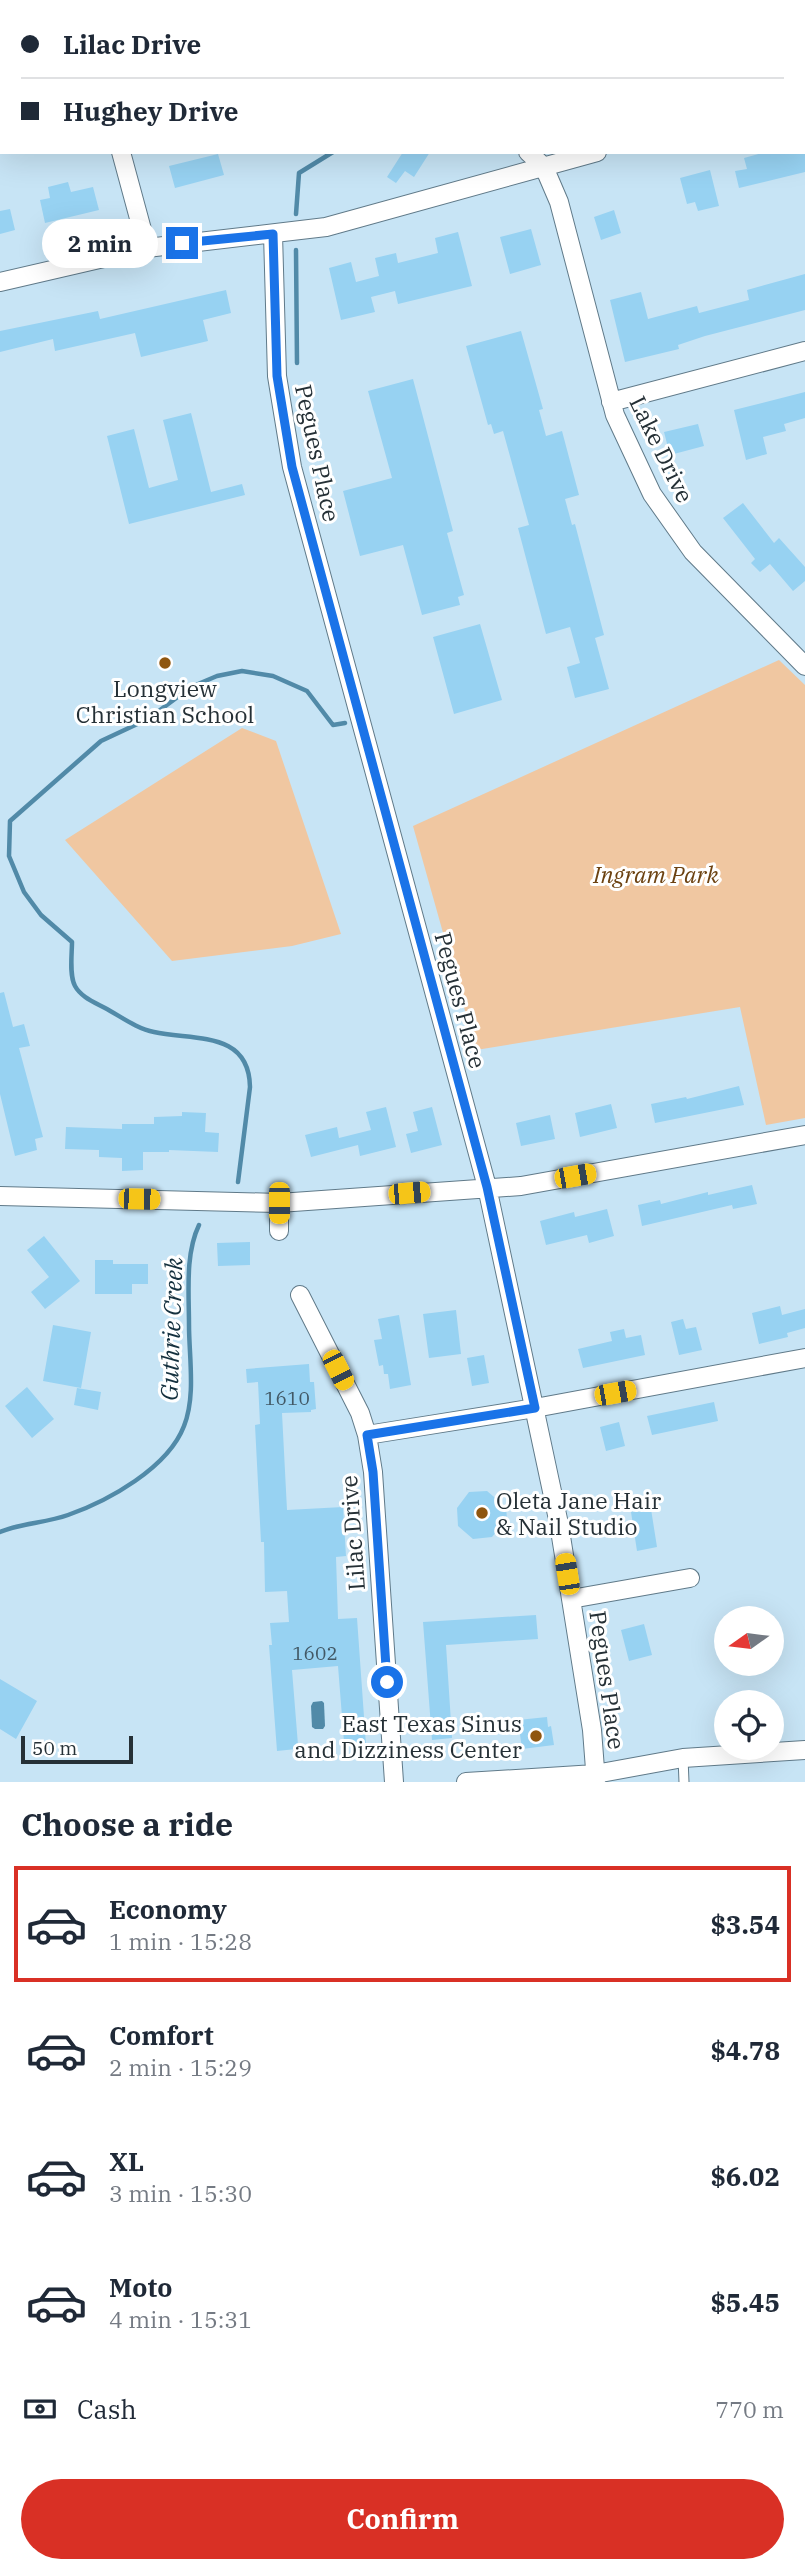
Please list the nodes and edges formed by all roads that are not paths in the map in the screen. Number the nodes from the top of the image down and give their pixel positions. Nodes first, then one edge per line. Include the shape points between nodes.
1 (122, 154) edge
2 (530, 154) edge
3 (590, 154) edge
4 (544, 167) junction
5 (273, 234) junction
6 (147, 248) junction
7 (0, 282) edge
8 (805, 351) edge
9 (611, 402) junction
10 (805, 666) edge
11 (805, 1135) edge
12 (487, 1187) junction
13 (0, 1196) edge
14 (279, 1203) junction
15 (279, 1231) dead end
16 (300, 1295) dead end
17 (805, 1358) edge
18 (535, 1408) junction
19 (367, 1435) junction
20 (690, 1578) dead end
21 (571, 1599) junction
22 (805, 1750) edge
23 (683, 1758) junction
24 (595, 1778) edge
25 (394, 1782) edge
26 (466, 1782) edge
27 (684, 1782) edge

1 - 6 street
2 - 4 street
3 - 4 street
4 - 5 street via 334,225
4 - 9 street, Lake Drive via 563,213
5 - 6 street
5 - 12 street, Pegues Place via 277,376 292,467
6 - 7 street
8 - 9 street
9 - 10 street, Lake Drive via 642,475 675,530
11 - 12 street via 521,1186
12 - 14 street
12 - 18 street, Pegues Place
13 - 14 street
14 - 15 street
16 - 19 street, Lilac Drive
17 - 18 street
18 - 19 street
18 - 21 street, Pegues Place
19 - 25 street, Lilac Drive
20 - 21 street
21 - 24 street, Pegues Place
22 - 23 street
23 - 24 street
23 - 27 lane
24 - 26 street

